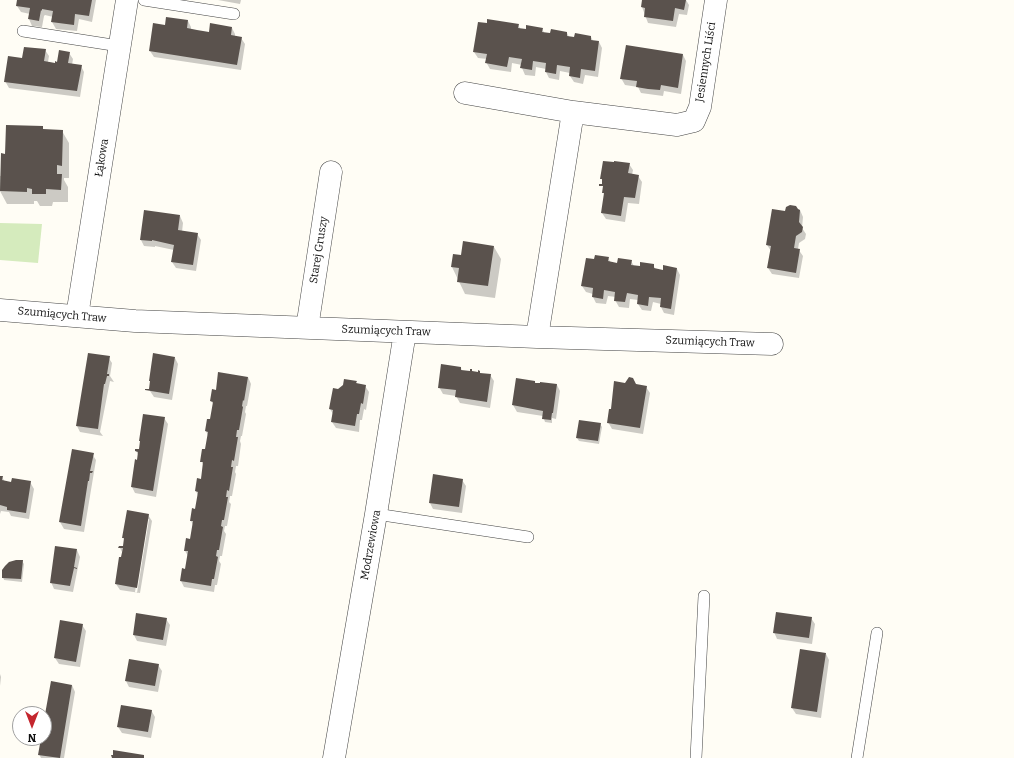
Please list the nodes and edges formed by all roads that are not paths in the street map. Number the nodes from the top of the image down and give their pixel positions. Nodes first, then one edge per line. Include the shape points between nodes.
1 (127, 0) edge
2 (144, 0) edge
3 (716, 0) edge
4 (234, 14) dead end
5 (23, 31) dead end
6 (120, 46) junction
7 (465, 94) dead end
8 (573, 112) junction
9 (331, 172) dead end
10 (0, 310) edge
11 (77, 316) junction
12 (307, 328) junction
13 (405, 332) junction
14 (537, 337) junction
15 (772, 344) dead end
16 (376, 514) junction
17 (528, 537) dead end
18 (704, 596) dead end
19 (877, 633) dead end
20 (334, 758) edge
21 (696, 758) edge
22 (857, 758) edge

1 - 6 street, Łąkowa
2 - 4 lane
3 - 8 street, Jesiennych Liści via 700,107 694,121 677,125
5 - 6 lane
6 - 11 street, Łąkowa
7 - 8 street, Jesiennych Liści
8 - 14 street
9 - 12 street, Starej Gruszy
10 - 11 street, Szumiących Traw
11 - 12 street, Szumiących Traw
12 - 13 street, Szumiących Traw
13 - 14 street, Szumiących Traw
13 - 16 street, Modrzewiowa
14 - 15 street, Szumiących Traw
16 - 17 lane
16 - 20 street, Modrzewiowa
18 - 21 lane
19 - 22 lane

